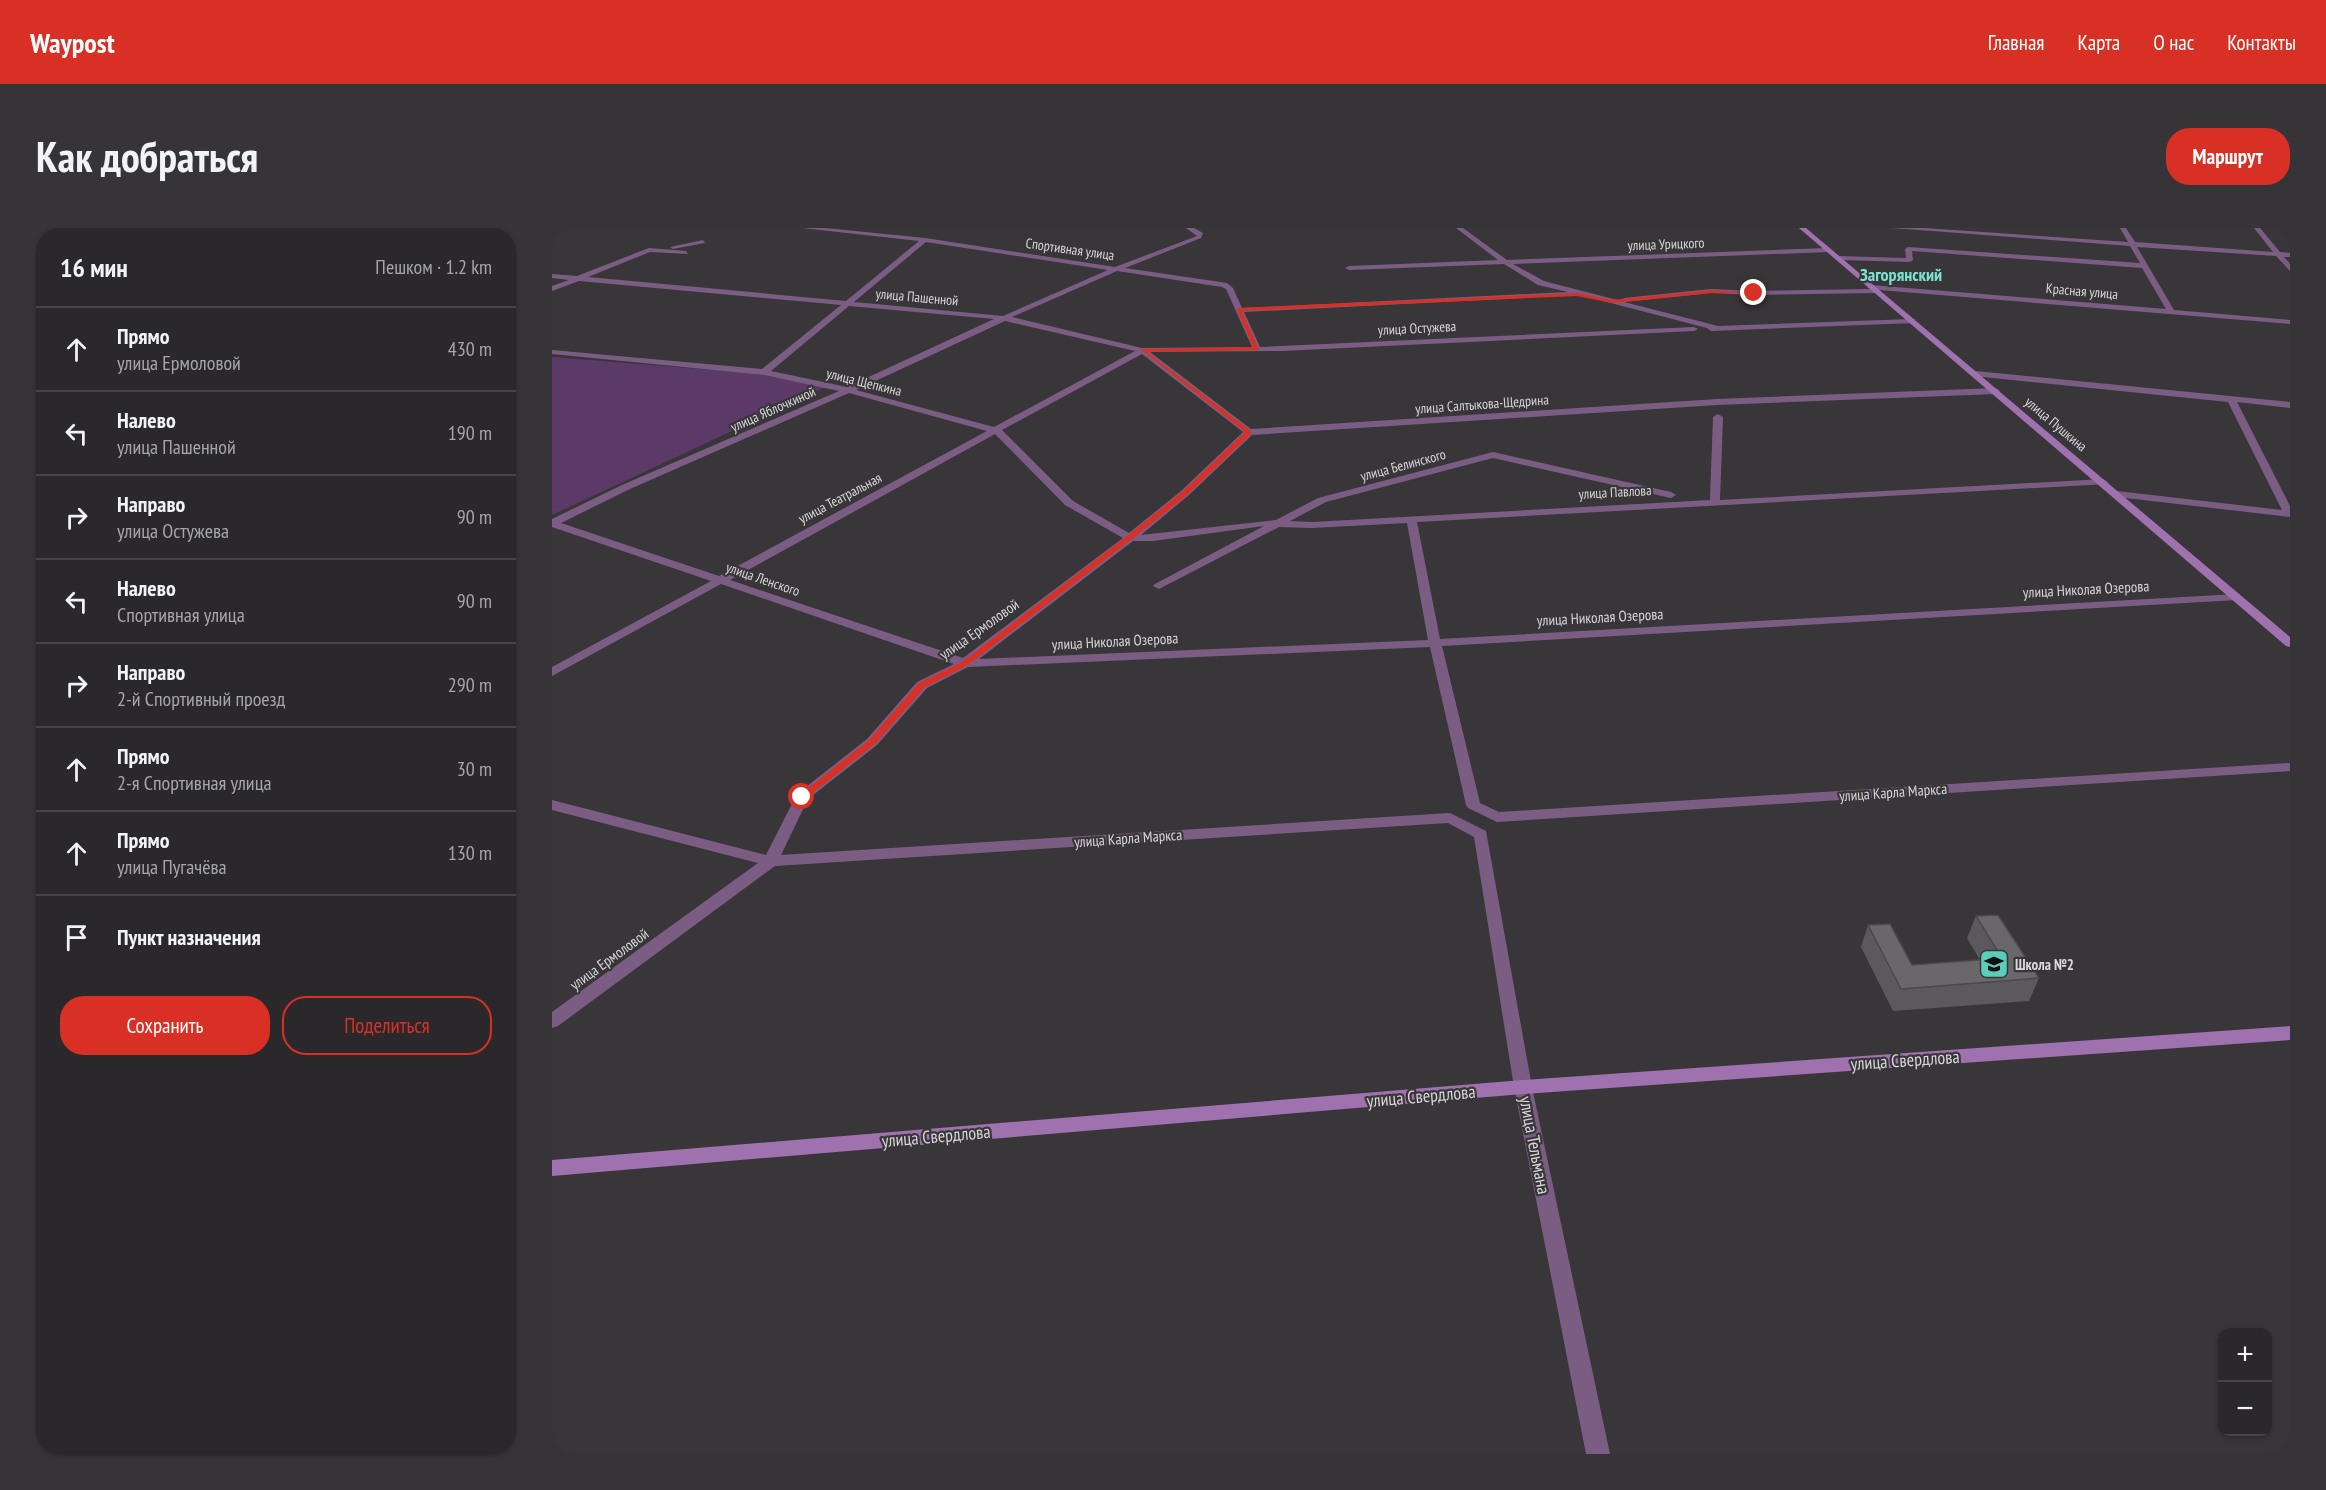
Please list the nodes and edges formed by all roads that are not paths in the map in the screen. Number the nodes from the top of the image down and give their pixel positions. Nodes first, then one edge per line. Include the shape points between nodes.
1 (805, 228) edge
2 (1189, 228) edge
3 (1459, 228) edge
4 (1802, 228) edge
5 (1895, 228) edge
6 (2123, 228) edge
7 (2257, 228) edge
8 (925, 240) junction
9 (703, 242) dead end
10 (2132, 245) junction
11 (649, 250) junction
12 (1828, 250) junction
13 (686, 253) dead end
14 (2278, 255) junction
15 (2290, 255) edge
16 (1838, 258) junction
17 (1505, 262) junction
18 (2146, 266) junction
19 (1118, 268) junction
20 (1349, 268) dead end
21 (2290, 269) edge
22 (552, 276) edge
23 (577, 279) junction
24 (552, 289) edge
25 (1874, 289) junction
26 (1577, 294) junction
27 (1612, 301) junction
28 (845, 304) junction
29 (1239, 310) junction
30 (2172, 313) junction
31 (1004, 318) junction
32 (1912, 321) junction
33 (2290, 322) edge
34 (1694, 329) dead end
35 (1257, 348) junction
36 (1142, 350) junction
37 (552, 352) edge
38 (764, 372) junction
39 (1977, 374) junction
40 (848, 390) junction
41 (1996, 391) junction
42 (2231, 399) junction
43 (2290, 405) edge
44 (1718, 417) dead end
45 (997, 431) junction
46 (1248, 432) junction
47 (2103, 482) junction
48 (2117, 494) junction
49 (1671, 495) dead end
50 (1715, 502) junction
51 (2289, 514) edge
52 (1411, 518) junction
53 (552, 523) edge
54 (1277, 524) junction
55 (1130, 538) junction
56 (718, 580) junction
57 (1159, 586) dead end
58 (2237, 597) junction
59 (2290, 642) edge
60 (1435, 643) junction
61 (965, 663) junction
62 (552, 672) edge
63 (2290, 767) edge
64 (552, 805) edge
65 (1481, 834) joint
66 (771, 861) junction
67 (552, 1022) edge
68 (2290, 1033) edge
69 (1523, 1087) junction
70 (552, 1168) edge
71 (1598, 1454) edge

1 - 8 street, Спортивная улица
2 - 19 street, улица Яблочкиной via 1201,234 1199,237
3 - 17 street
4 - 12 main road, улица Пушкина
5 - 10 street
6 - 10 street
7 - 14 street
8 - 19 street, Спортивная улица
8 - 28 street
9 - 11 street
10 - 14 street
10 - 18 street
11 - 13 street
11 - 23 street
12 - 16 main road, улица Пушкина
12 - 17 street, улица Урицкого
14 - 15 street
14 - 21 street
16 - 18 street via 1910,260 1908,249
16 - 25 main road, улица Пушкина
17 - 20 street, улица Урицкого
17 - 26 street via 1541,284
18 - 30 street
19 - 29 street, Спортивная улица via 1224,285
19 - 31 street, улица Яблочкиной
22 - 23 street, улица Пашенной
23 - 24 street
23 - 28 street, улица Пашенной
25 - 27 street, Красная улица via 1712,291
25 - 30 street, Красная улица
25 - 32 main road, улица Пушкина
26 - 27 street
26 - 29 street
27 - 32 street via 1715,329
28 - 31 street, улица Пашенной
28 - 38 street
29 - 35 street, Спортивная улица
30 - 33 street, Красная улица
31 - 36 street, улица Пашенной
31 - 40 street, улица Яблочкиной
32 - 39 main road, улица Пушкина
34 - 35 street, улица Остужева
35 - 36 street, улица Остужева
36 - 45 street, улица Театральная
36 - 46 street, улица Пашенной
37 - 38 street, улица Щепкина
38 - 40 street, улица Щепкина
39 - 41 main road, улица Пушкина
39 - 42 street
40 - 45 street, улица Щепкина
40 - 53 street, улица Яблочкиной
41 - 46 street, улица Салтыкова-Щедрина via 1717,402
41 - 47 main road, улица Пушкина
42 - 43 street
42 - 51 street
44 - 50 street
45 - 55 street, улица Щепкина via 1070,503
45 - 56 street, улица Театральная
46 - 55 street, улица Ермоловой via 1185,493
47 - 48 main road, улица Пушкина
47 - 50 street, улица Павлова
48 - 51 street
48 - 58 main road, улица Пушкина
49 - 54 street, улица Белинского via 1493,455 1322,500
50 - 52 street, улица Павлова
52 - 54 street, улица Павлова
52 - 60 street
53 - 56 street, улица Ленского
54 - 55 street, улица Павлова
54 - 57 street, улица Белинского
55 - 61 street, улица Ермоловой
56 - 61 street, улица Ленского
56 - 62 street, улица Театральная
58 - 59 main road, улица Пушкина
58 - 60 street, улица Николая Озерова
60 - 61 street, улица Николая Озерова
60 - 63 street, улица Карла Маркса via 1473,805 1497,817
61 - 66 street, улица Ермоловой via 922,685 872,742 802,797
64 - 66 street
65 - 66 street, улица Карла Маркса via 1450,818
65 - 69 street, улица Тельмана
66 - 67 street, улица Ермоловой
68 - 69 main road, улица Свердлова
69 - 70 main road, улица Свердлова
69 - 71 street, улица Тельмана

